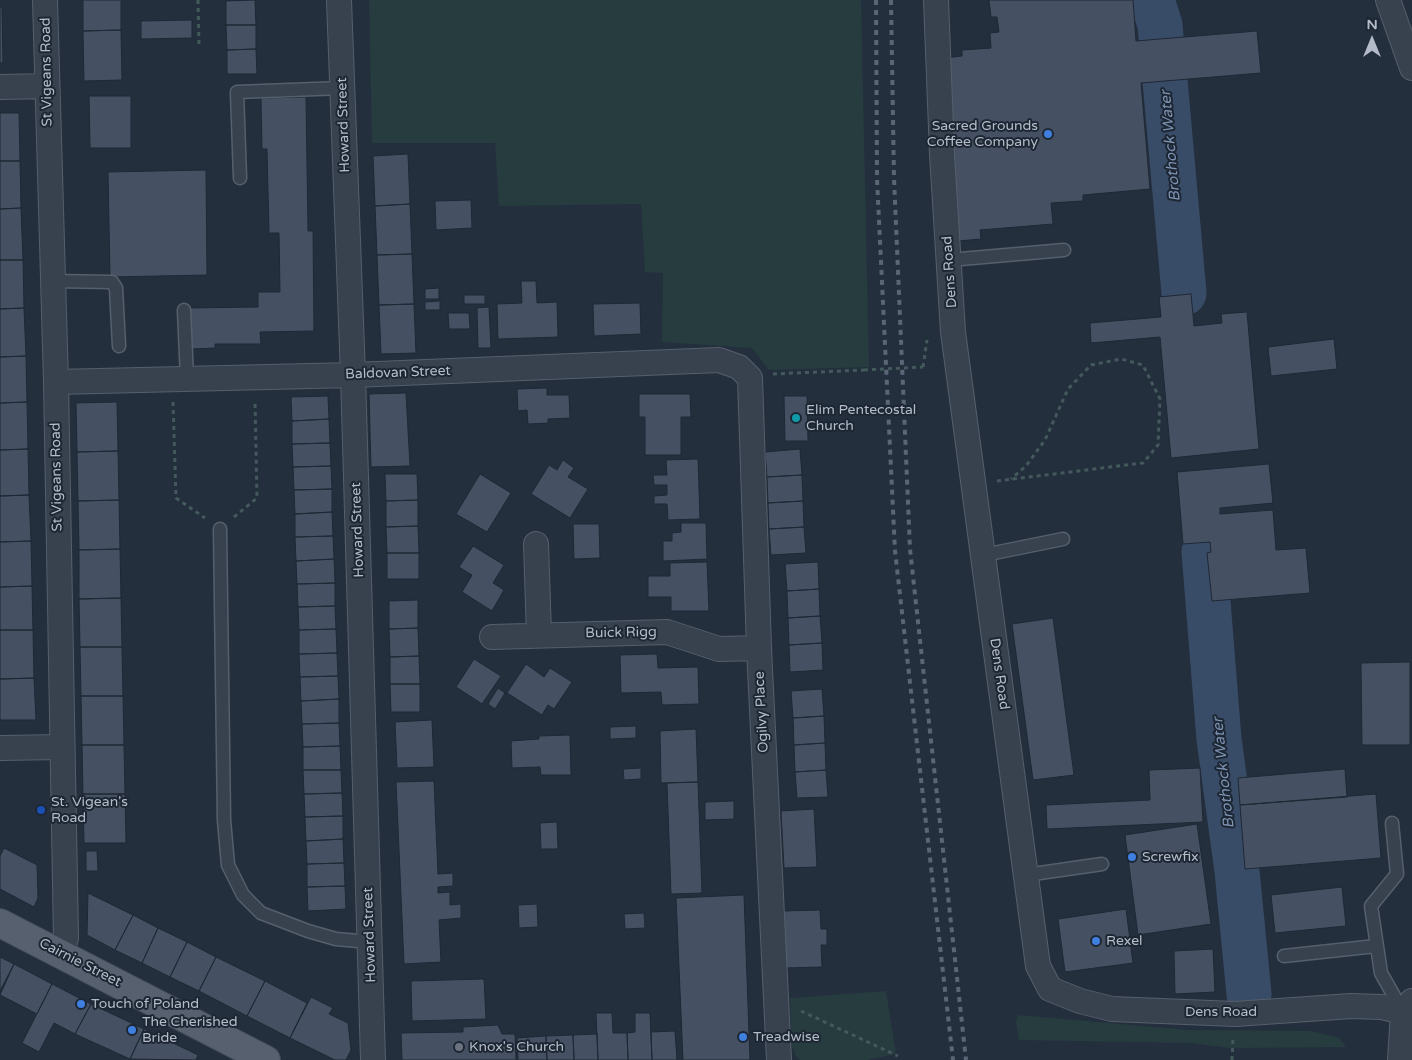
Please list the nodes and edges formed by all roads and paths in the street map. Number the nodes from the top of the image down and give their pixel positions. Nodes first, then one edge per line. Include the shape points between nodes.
1 (45, 0) edge
2 (198, 0) edge
3 (339, 0) edge
4 (936, 0) edge
5 (1388, 0) edge
6 (200, 46) dead end
7 (1412, 68) edge
8 (47, 86) junction
9 (0, 87) edge
10 (342, 88) junction
11 (240, 178) dead end
12 (1064, 250) dead end
13 (949, 260) junction
14 (52, 281) junction
15 (184, 310) dead end
16 (928, 334) dead end
17 (119, 346) dead end
18 (745, 373) junction
19 (353, 376) junction
20 (254, 378) junction
21 (180, 379) junction
22 (56, 382) junction
23 (1011, 479) junction
24 (974, 483) junction
25 (220, 528) junction
26 (1063, 539) dead end
27 (536, 544) dead end
28 (984, 555) junction
29 (539, 635) junction
30 (492, 637) dead end
31 (759, 648) junction
32 (61, 747) junction
33 (0, 748) edge
34 (1392, 823) dead end
35 (1102, 864) dead end
36 (1026, 875) junction
37 (0, 923) edge
38 (370, 942) junction
39 (1376, 946) junction
40 (62, 953) junction
41 (1284, 956) dead end
42 (775, 999) junction
43 (1407, 1006) edge
44 (898, 1056) dead end
45 (266, 1060) edge
46 (373, 1060) edge
47 (779, 1060) edge
48 (1400, 1060) edge

1 - 8 street, St Vigeans Road
2 - 6 path
3 - 10 street, Howard Street
4 - 13 street, Dens Road
5 - 7 street
8 - 9 street
8 - 14 street, St Vigeans Road
10 - 11 lane via 237,92
10 - 19 street, Howard Street
12 - 13 lane
13 - 24 street, Dens Road via 953,332
14 - 17 lane via 112,282 116,288
14 - 22 street, St Vigeans Road
15 - 21 lane
16 - 18 path, bridge via 923,368
18 - 19 street, Baldovan Street via 719,360
18 - 31 street, Ogilvy Place
19 - 20 street, Baldovan Street
19 - 38 street, Howard Street
20 - 21 street, Baldovan Street
20 - 25 path via 257,498
21 - 22 street, Baldovan Street
21 - 25 path via 176,498
22 - 32 street, St Vigeans Road
23 - 23 path via 1143,463 1158,445 1160,399 1143,365 1120,359 1091,365 1068,389 1045,440 1026,466
23 - 24 path
24 - 28 street, Dens Road
25 - 38 lane via 224,820 228,865 243,895 261,913 317,934
26 - 28 lane
27 - 29 street
28 - 36 street, Dens Road
29 - 30 street, Buick Rigg
29 - 31 street, Buick Rigg via 667,632 719,649
31 - 42 street, Ogilvy Place
32 - 33 street
32 - 40 street, St Vigeans Road via 66,938
34 - 39 lane via 1397,874 1371,906
35 - 36 lane
36 - 43 street, Dens Road via 1038,966 1050,989 1080,1001 1112,1009 1235,1014 1351,1006
37 - 40 main road, Cairnie Street
38 - 46 street, Howard Street
39 - 41 lane
39 - 43 lane via 1381,973
40 - 45 main road, Cairnie Street
42 - 44 path
42 - 47 street, Ogilvy Place
43 - 48 street

